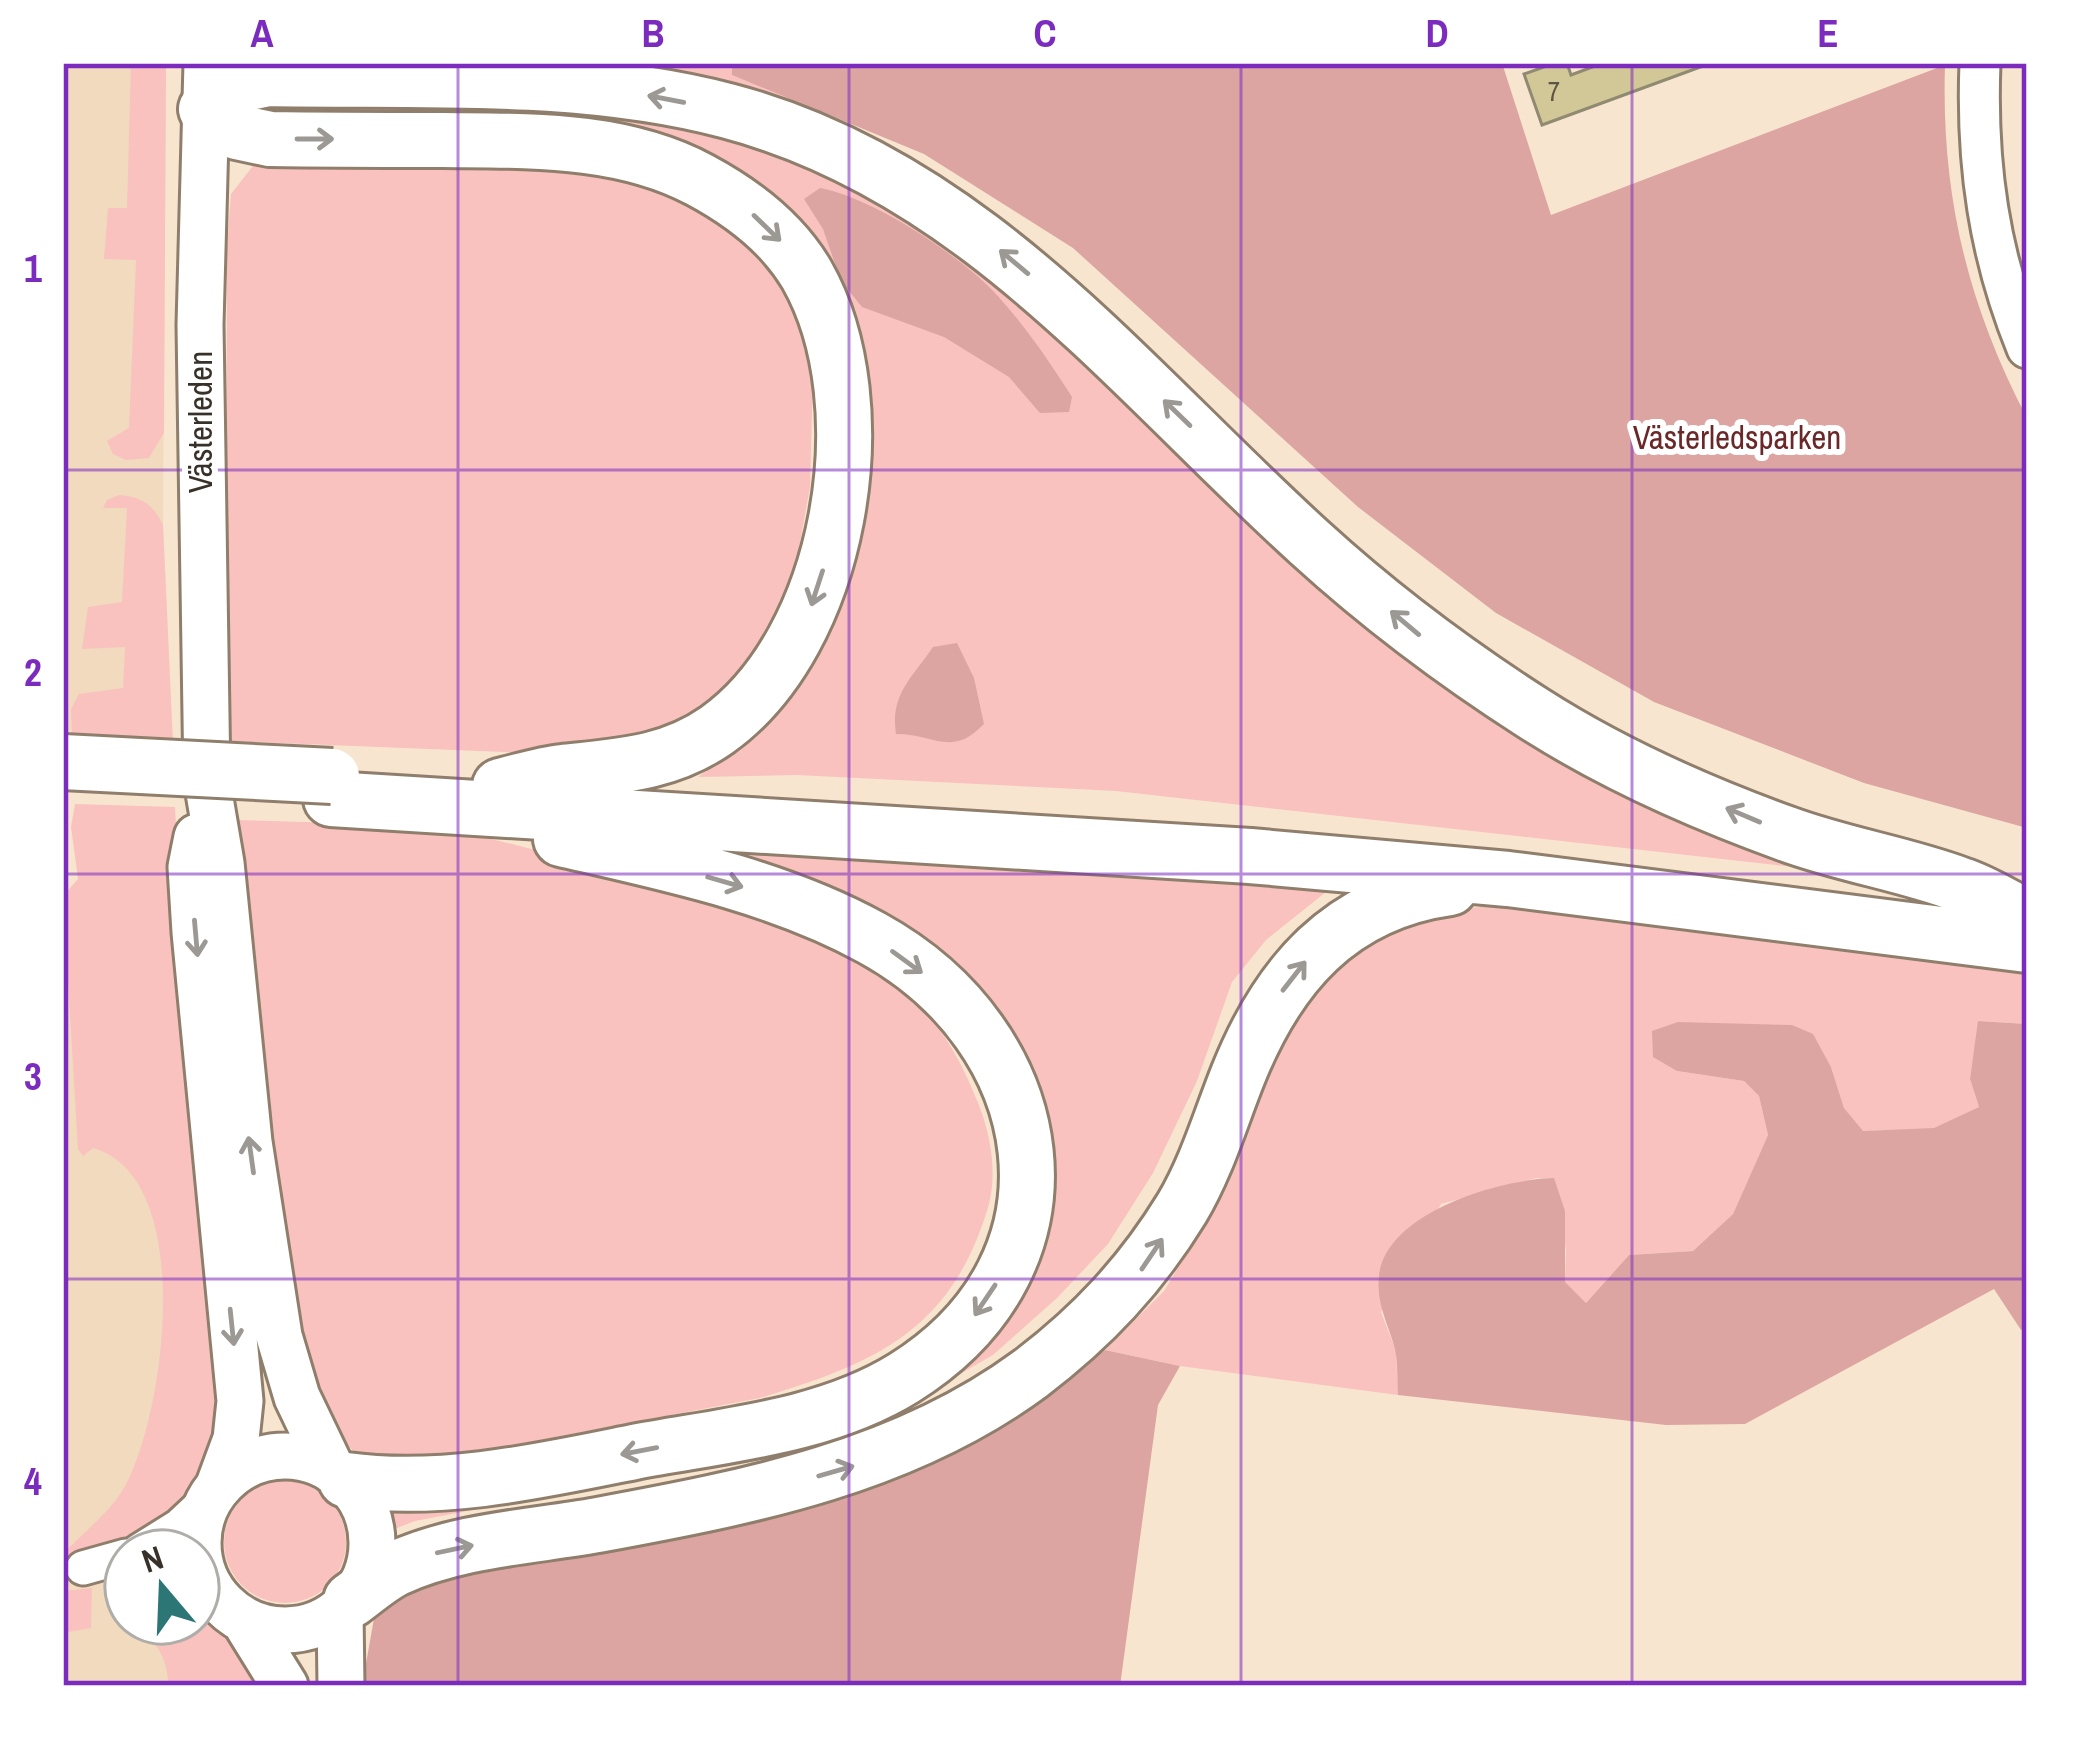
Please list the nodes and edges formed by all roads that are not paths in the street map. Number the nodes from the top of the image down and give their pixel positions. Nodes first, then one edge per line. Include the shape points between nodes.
1 (1980, 63) edge
2 (207, 86) edge
3 (2027, 348) edge
4 (63, 763) edge
5 (207, 781) junction
6 (63, 787) edge
7 (332, 787) junction
8 (487, 797) junction
9 (1508, 879) junction
10 (2023, 923) edge
11 (339, 1475) junction
12 (215, 1491) junction
13 (177, 1527) edge
14 (199, 1527) edge
15 (102, 1563) edge
16 (102, 1569) edge
17 (222, 1604) edge
18 (345, 1605) junction
19 (285, 1686) edge
20 (341, 1686) edge

1 - 3 street via 1983,194
2 - 5 main road, Västerleden via 200,325
2 -> 8 highway via 237,132 270,139 530,141 655,161 696,177 772,231 806,273 825,315 844,404 842,473 822,574 773,677 681,751 559,772
10 -> 2 highway via 1963,885 1787,834 1536,716 1426,640 1310,543 991,242 881,171 801,134 635,93 513,83
4 - 7 highway, bridge
11 -> 5 main road, Västerleden via 297,1397 278,1336
5 -> 12 main road, Västerleden via 191,868 240,1400 236,1439
6 - 7 highway
7 - 8 highway
8 - 9 highway
8 - 10 highway via 1264,835
8 -> 11 highway via 535,833 769,894 910,963 949,994 993,1048 1015,1094 1025,1204 986,1302 949,1345 848,1405 467,1481 373,1484
9 - 10 highway
18 -> 9 highway via 391,1571 442,1550 767,1490 955,1424 1100,1318 1143,1267 1184,1205 1271,1008 1312,953 1391,900
11 - 12 main road via 302,1457 272,1457 244,1466
11 - 18 main road via 364,1507 372,1548
12 - 13 street
12 - 14 main road
15 - 16 street via 83,1568
17 - 18 main road via 259,1626 290,1630
17 - 19 main road
18 - 20 main road

